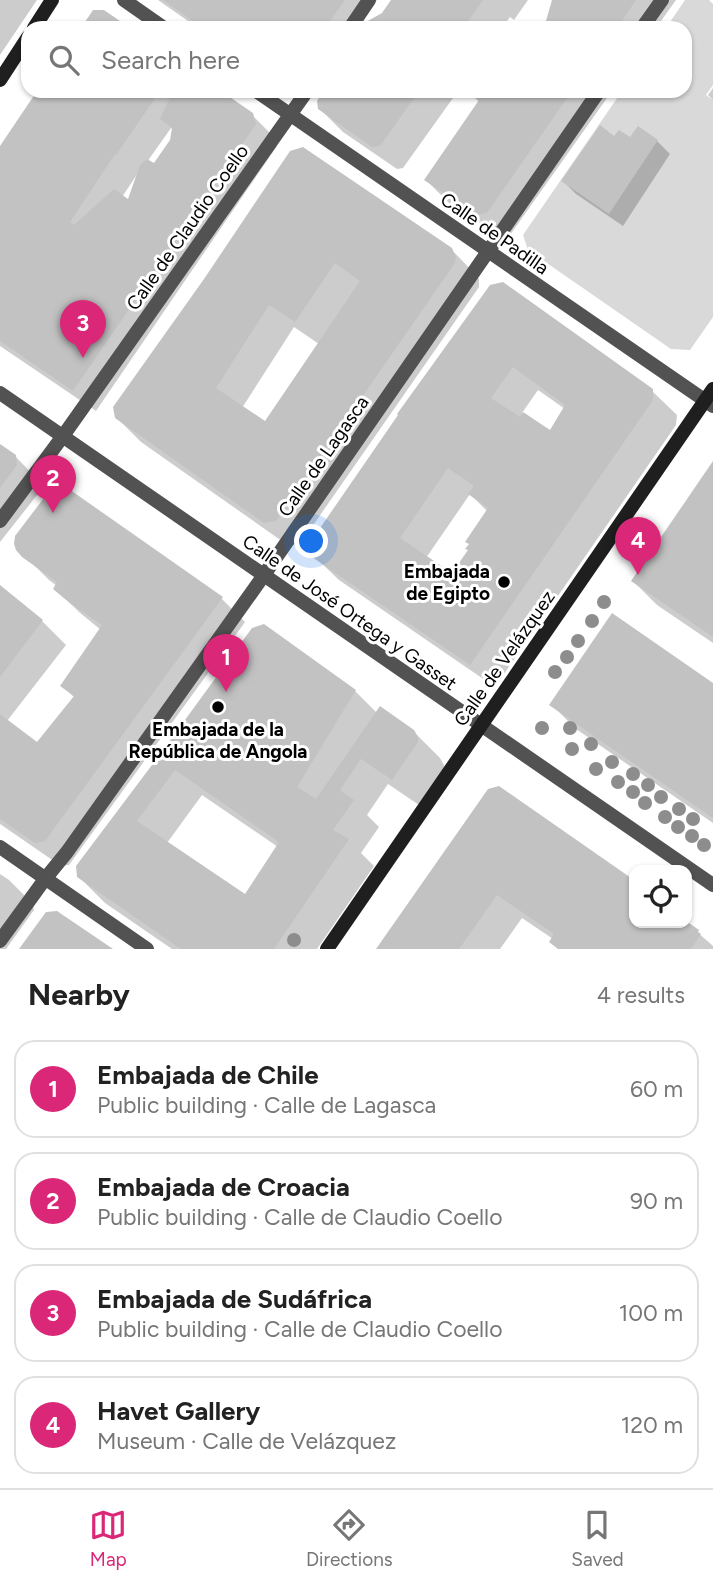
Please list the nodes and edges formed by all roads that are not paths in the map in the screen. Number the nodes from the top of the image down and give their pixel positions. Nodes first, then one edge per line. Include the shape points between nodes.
1 (52, 0) edge
2 (124, 0) edge
3 (369, 0) edge
4 (662, 0) edge
5 (38, 21) edge
6 (154, 21) edge
7 (355, 21) edge
8 (647, 21) edge
9 (21, 48) edge
10 (0, 79) edge
11 (266, 98) edge
12 (302, 98) edge
13 (594, 98) edge
14 (290, 115) junction
15 (488, 251) junction
16 (0, 393) edge
17 (710, 399) edge
18 (63, 436) junction
19 (0, 522) edge
20 (264, 575) junction
21 (481, 726) junction
22 (0, 847) edge
23 (45, 879) junction
24 (713, 885) edge
25 (0, 942) edge
26 (147, 949) edge
27 (327, 949) edge

1 - 5 main road
2 - 6 street
3 - 7 street
4 - 8 street
9 - 10 main road
11 - 14 street, Calle de Padilla
12 - 14 street, Calle de Claudio Coello
13 - 15 street, Calle de Lagasca
14 - 15 street, Calle de Padilla
14 - 18 street, Calle de Claudio Coello
15 - 17 street, Calle de Padilla
15 - 20 street, Calle de Lagasca
16 - 18 street, Calle de José Ortega y Gasset
17 - 21 main road, Calle de Velázquez
18 - 19 street, Calle de Claudio Coello
18 - 20 street, Calle de José Ortega y Gasset
20 - 21 street, Calle de José Ortega y Gasset
20 - 23 street, Calle de Lagasca
21 - 24 street, Calle de José Ortega y Gasset
21 - 27 main road, Calle de Velázquez
22 - 23 street
23 - 25 street, Calle de Lagasca
23 - 26 street

